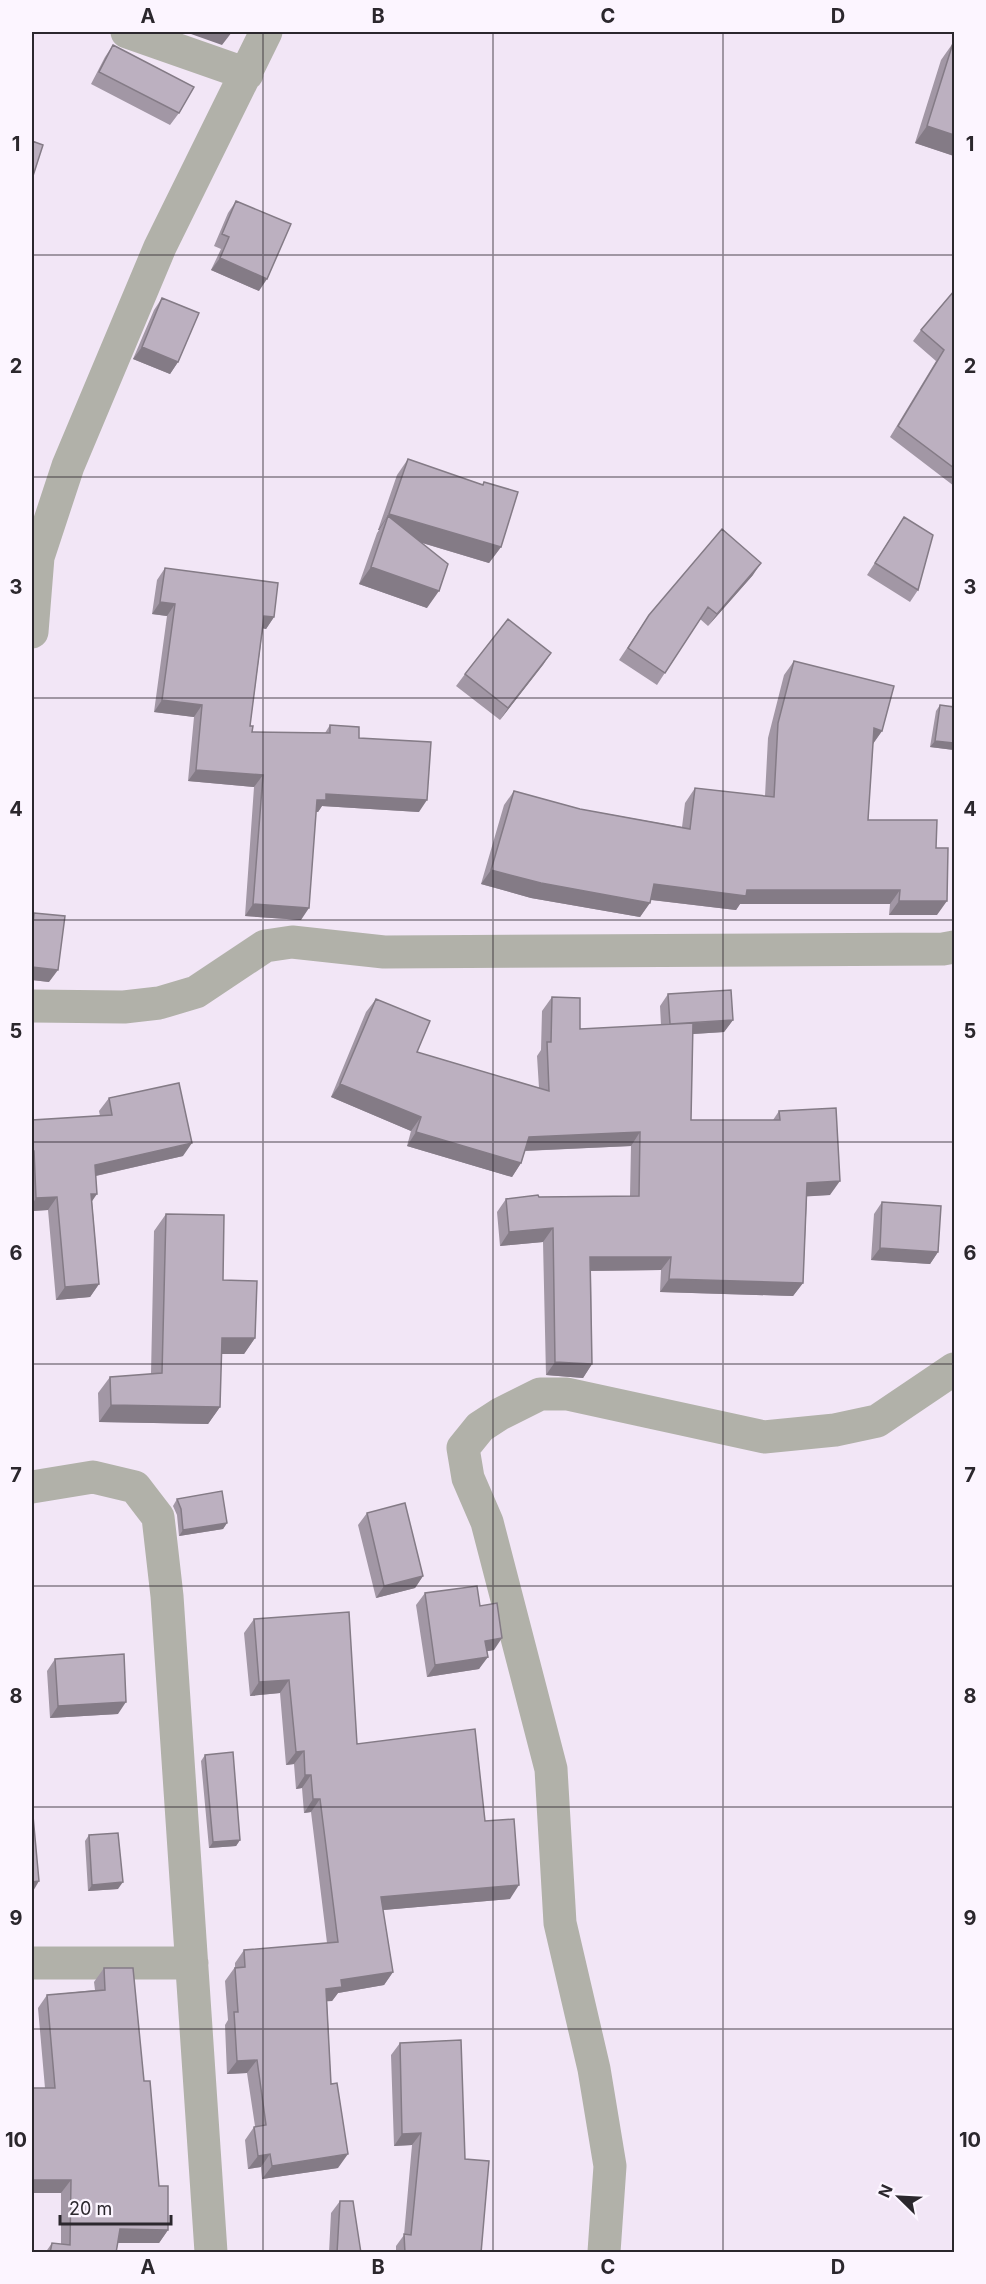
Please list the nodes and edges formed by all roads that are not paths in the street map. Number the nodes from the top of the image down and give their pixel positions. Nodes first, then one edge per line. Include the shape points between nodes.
1 (127, 32) edge
2 (266, 32) edge
3 (248, 74) junction
4 (32, 632) edge
5 (951, 942) edge
6 (32, 1006) edge
7 (954, 1369) edge
8 (32, 1487) edge
9 (192, 1962) junction
10 (32, 1963) edge
11 (211, 2253) edge
12 (604, 2253) edge

1 - 3 street
2 - 3 street
3 - 4 street via 160,247 68,466 38,557
5 - 6 street via 384,952 292,942 265,946 196,992 159,1003 124,1007
7 - 12 street via 877,1421 835,1431 764,1437 567,1394 540,1394 480,1427 463,1448 468,1478 487,1522 551,1769 560,1923 594,2068 610,2166
8 - 9 street via 93,1477 135,1487 158,1517 168,1607
9 - 10 street
9 - 11 street

